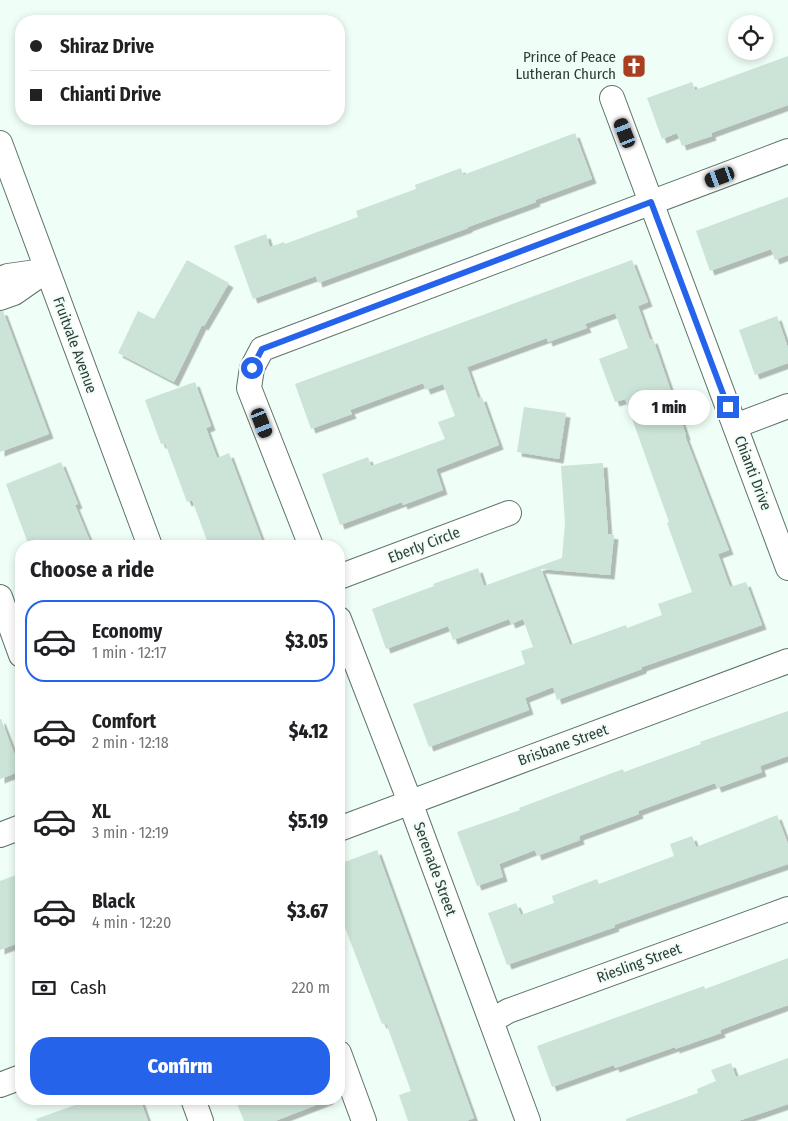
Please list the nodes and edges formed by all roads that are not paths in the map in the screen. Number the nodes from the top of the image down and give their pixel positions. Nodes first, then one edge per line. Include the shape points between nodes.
1 (612, 98) dead end
2 (0, 143) edge
3 (788, 151) edge
4 (651, 202) junction
5 (47, 270) junction
6 (0, 279) edge
7 (0, 298) edge
8 (788, 406) edge
9 (735, 426) junction
10 (509, 512) dead end
11 (148, 540) edge
12 (308, 540) edge
13 (788, 568) edge
14 (345, 575) edge
15 (0, 597) edge
16 (345, 634) edge
17 (15, 638) edge
18 (788, 661) edge
19 (410, 802) junction
20 (345, 826) edge
21 (15, 829) edge
22 (0, 835) edge
23 (788, 909) edge
24 (491, 1021) junction
25 (345, 1069) edge
26 (15, 1079) edge
27 (0, 1085) edge
28 (195, 1105) edge
29 (201, 1121) edge
30 (364, 1121) edge
31 (528, 1121) edge

1 - 4 street, Chianti Drive
2 - 5 street, Fruitvale Avenue
3 - 4 street
4 - 9 street, Chianti Drive
4 - 12 street via 262,349 252,368 249,388
5 - 6 street
5 - 7 street via 14,293
5 - 11 street, Fruitvale Avenue
8 - 9 street
9 - 13 street, Chianti Drive
10 - 14 street, Eberly Circle
15 - 17 street
16 - 19 street, Serenade Street
18 - 19 street, Brisbane Street
19 - 20 street, Brisbane Street
19 - 24 street, Serenade Street
21 - 22 street
23 - 24 street, Riesling Street via 508,1011
24 - 31 street, Serenade Street
25 - 30 street
26 - 27 street
28 - 29 street

